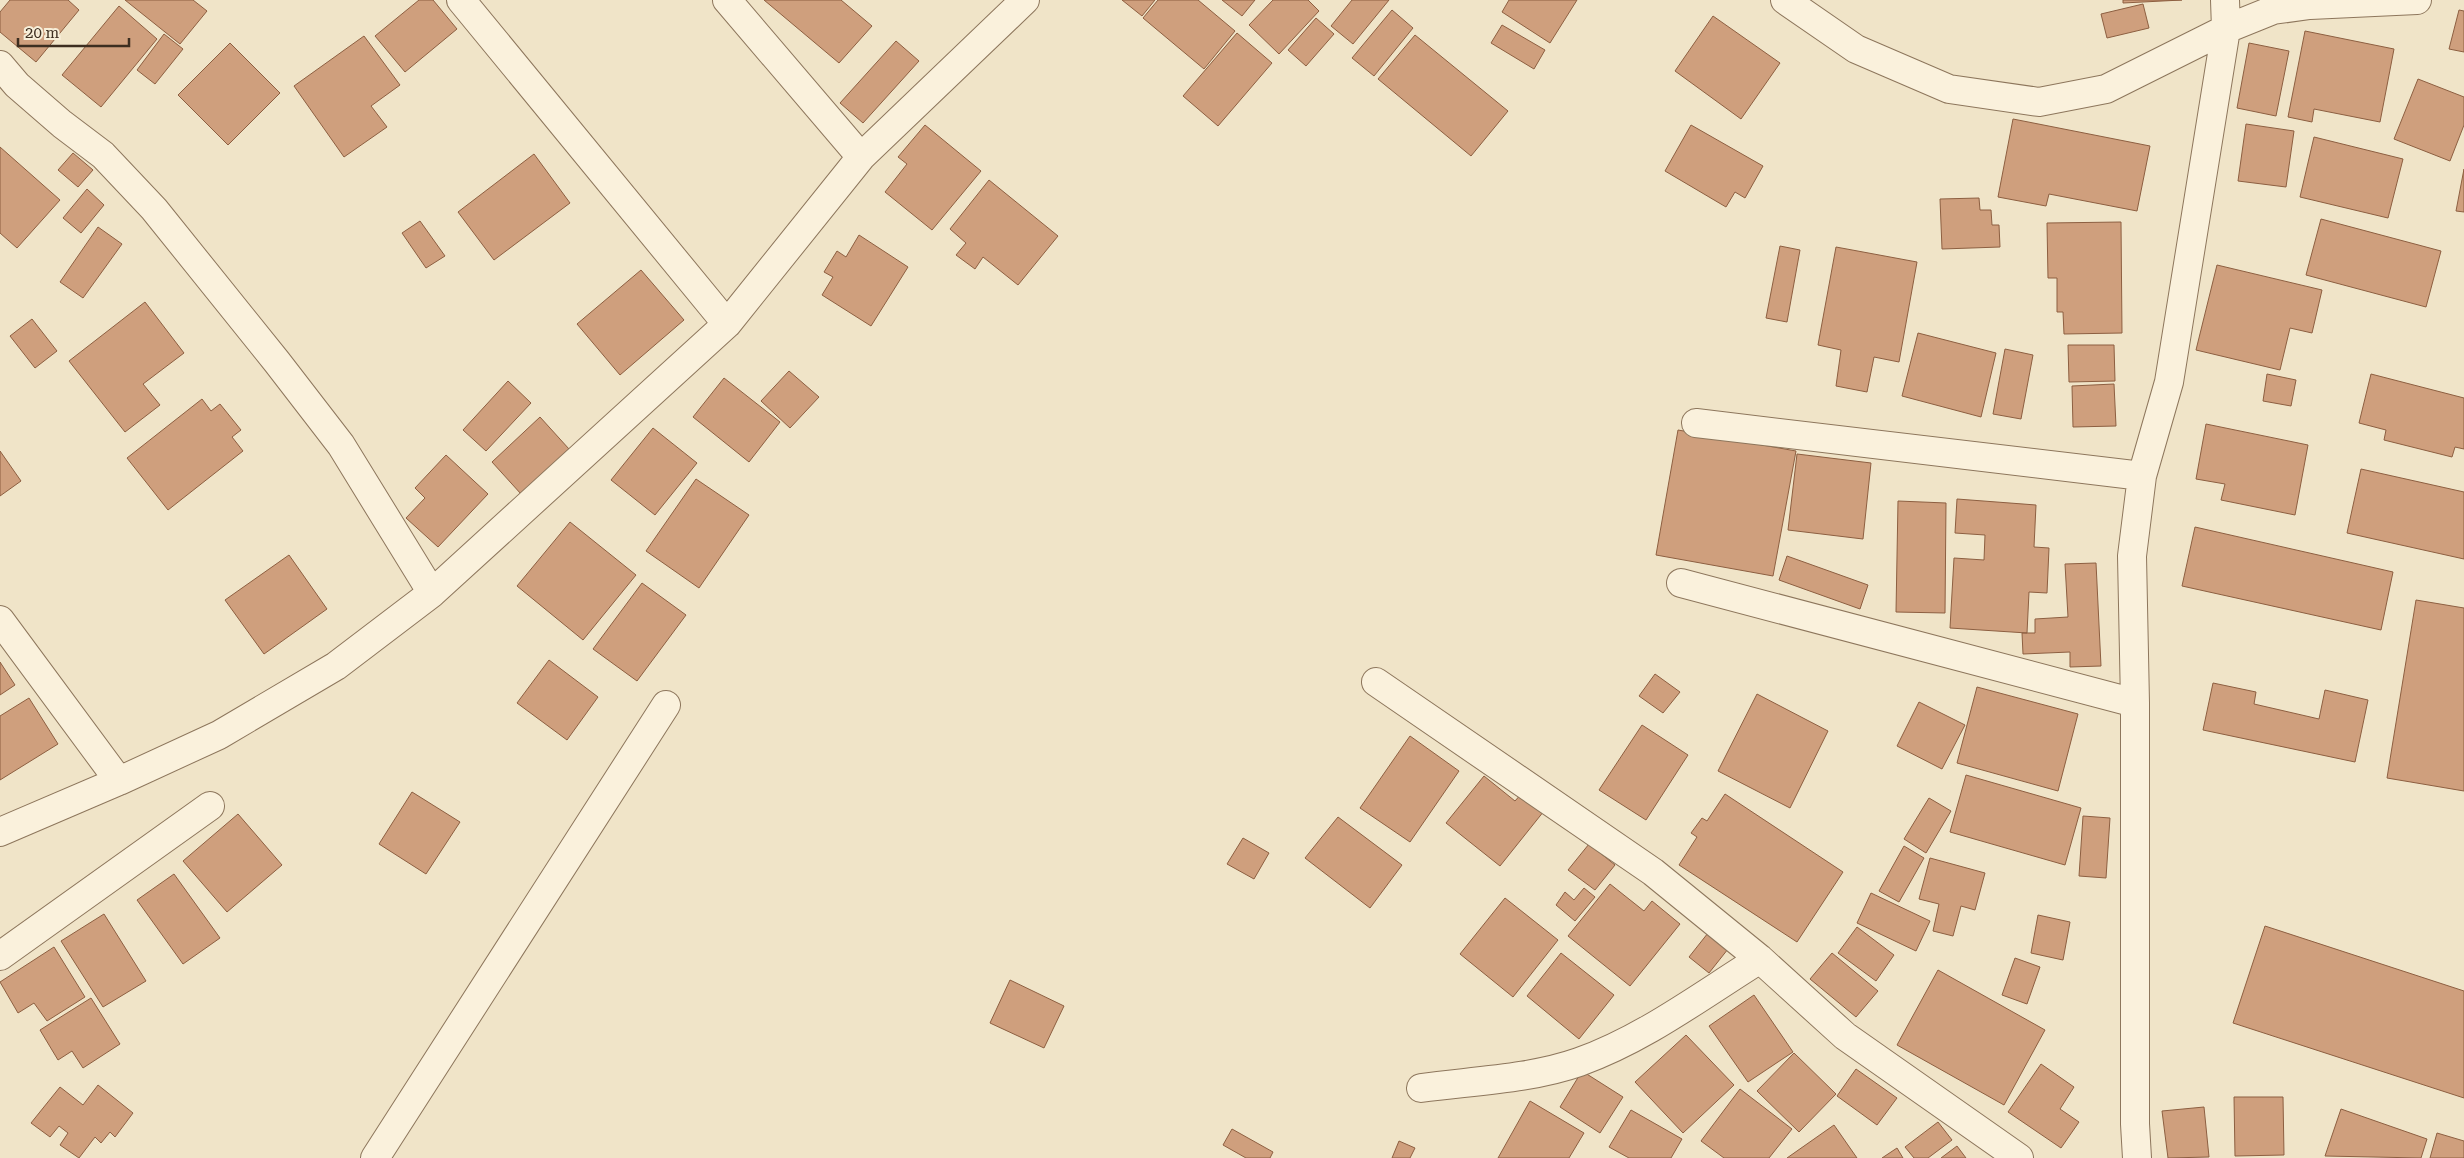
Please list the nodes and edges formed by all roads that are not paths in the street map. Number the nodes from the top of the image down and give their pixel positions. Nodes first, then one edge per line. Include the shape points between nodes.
1 (461, 0) edge
2 (727, 0) edge
3 (1025, 0) edge
4 (1785, 0) edge
5 (2225, 0) edge
6 (2417, 0) edge
7 (2226, 29) junction
8 (0, 65) edge
9 (861, 157) junction
10 (727, 324) junction
11 (1696, 423) dead end
12 (2142, 476) junction
13 (1680, 583) dead end
14 (432, 593) junction
15 (0, 620) edge
16 (1376, 682) dead end
17 (2135, 703) junction
18 (666, 705) dead end
19 (119, 781) junction
20 (210, 806) dead end
21 (0, 832) edge
22 (0, 956) edge
23 (1760, 958) junction
24 (1421, 1088) dead end
25 (375, 1158) edge
26 (2019, 1158) edge
27 (2137, 1158) edge

1 - 10 street
2 - 9 street
3 - 9 street
4 - 7 street via 1856,49 1949,89 2039,102 2106,89
5 - 7 street
6 - 7 street via 2273,10
7 - 12 street via 2169,382
8 - 14 street via 17,85 103,156 154,209 341,445
9 - 10 street
10 - 14 street
11 - 12 street
12 - 17 street via 2132,556
13 - 17 street
14 - 19 street via 336,666 219,735
15 - 19 street
16 - 23 street via 1653,872
17 - 27 street
18 - 25 street
19 - 21 street
20 - 22 street
23 - 24 street via 1625,1042 1578,1062 1536,1072
23 - 26 street via 1845,1036

